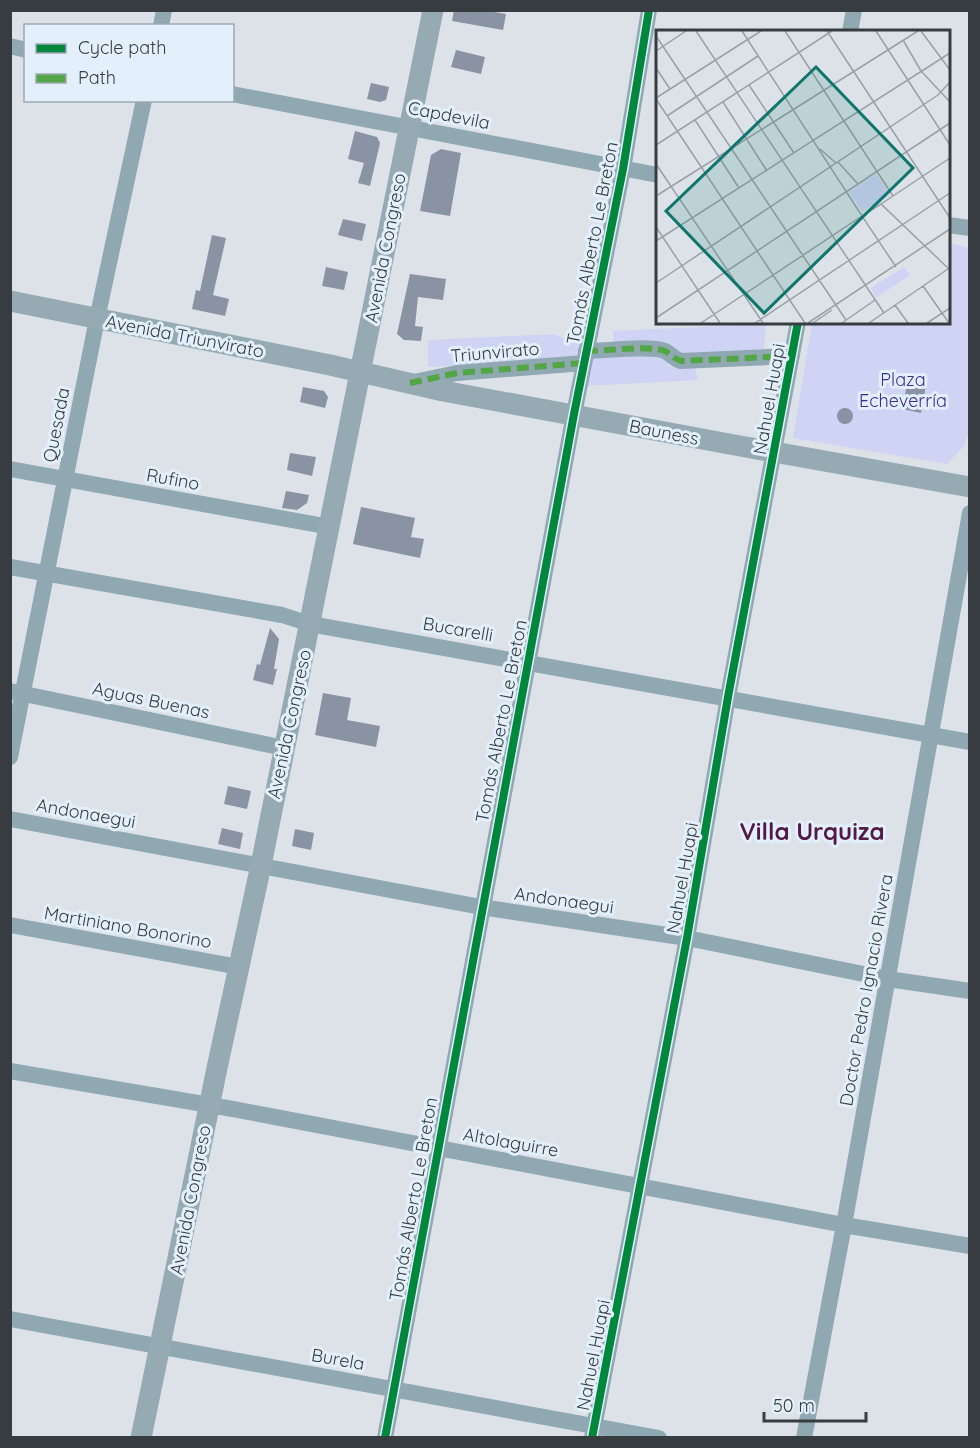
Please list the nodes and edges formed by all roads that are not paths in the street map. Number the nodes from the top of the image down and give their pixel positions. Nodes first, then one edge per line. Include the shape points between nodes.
1 (433, 10) edge
2 (649, 10) edge
3 (854, 10) edge
4 (850, 30) edge
5 (234, 94) edge
6 (144, 102) edge
7 (409, 127) junction
8 (623, 169) junction
9 (656, 175) edge
10 (950, 225) edge
11 (969, 228) edge
12 (10, 301) edge
13 (97, 319) junction
14 (798, 324) edge
15 (792, 356) junction
16 (585, 357) junction
17 (360, 372) junction
18 (410, 383) junction
19 (574, 414) junction
20 (774, 452) junction
21 (10, 469) edge
22 (65, 480) junction
23 (969, 487) edge
24 (969, 513) edge
25 (330, 527) junction
26 (10, 567) edge
27 (46, 574) junction
28 (310, 624) junction
29 (528, 661) junction
30 (17, 692) edge
31 (728, 697) junction
32 (932, 735) junction
33 (969, 742) edge
34 (284, 748) junction
35 (10, 757) edge
36 (10, 819) edge
37 (261, 865) junction
38 (481, 907) junction
39 (10, 925) edge
40 (687, 938) junction
41 (239, 967) junction
42 (888, 979) junction
43 (969, 991) edge
44 (10, 1071) edge
45 (209, 1106) junction
46 (438, 1149) junction
47 (641, 1186) junction
48 (844, 1225) junction
49 (969, 1246) edge
50 (10, 1319) edge
51 (160, 1347) junction
52 (393, 1389) junction
53 (593, 1432) edge
54 (141, 1437) edge
55 (385, 1437) edge
56 (659, 1437) edge
57 (804, 1437) edge

1 - 7 main road, Avenida Congreso
2 - 8 street, Tomás Alberto Le Breton
3 - 4 street
5 - 7 street, Capdevila
6 - 13 street, Quesada
7 - 8 street, Capdevila
7 - 17 main road, Avenida Congreso
8 - 9 street, Capdevila
8 - 16 street, Tomás Alberto Le Breton
10 - 11 street
12 - 13 main road, Avenida Triunvirato
13 - 17 main road, Avenida Triunvirato
13 - 22 street, Quesada
14 - 15 street, Nahuel Huapi
15 - 16 street, Triunvirato via 681,361 666,351 648,349
15 - 20 street, Nahuel Huapi
16 - 18 street, Triunvirato
16 - 19 street, Tomás Alberto Le Breton
17 - 18 main road, Bauness
17 - 25 main road, Avenida Congreso
18 - 19 main road, Bauness
19 - 20 main road, Bauness
19 - 29 street, Tomás Alberto Le Breton
20 - 23 main road, Bauness
20 - 31 street, Nahuel Huapi
21 - 22 street, Rufino
22 - 25 street, Rufino
22 - 27 street, Quesada
24 - 32 street, Doctor Pedro Ignacio Rivera
25 - 28 main road, Avenida Congreso
26 - 27 street, Bucarelli
27 - 28 street, Bucarelli via 282,615
27 - 30 street, Quesada
28 - 29 street, Bucarelli
28 - 34 main road, Avenida Congreso
29 - 31 street, Bucarelli
29 - 38 street, Tomás Alberto Le Breton
30 - 34 street, Aguas Buenas
30 - 35 street, Quesada
31 - 32 street, Bucarelli
31 - 40 street, Nahuel Huapi
32 - 33 street, Bucarelli
32 - 42 street, Doctor Pedro Ignacio Rivera
34 - 37 main road, Avenida Congreso
36 - 37 street, Andonaegui
37 - 38 street, Andonaegui
37 - 41 main road, Avenida Congreso
38 - 40 street, Andonaegui
38 - 46 street, Tomás Alberto Le Breton
39 - 41 street, Martiniano Bonorino
40 - 42 street, Andonaegui
40 - 47 street, Nahuel Huapi
41 - 45 main road, Avenida Congreso
42 - 43 street, Andonaegui
42 - 48 street, Doctor Pedro Ignacio Rivera
44 - 45 street, Altolaguirre
45 - 46 street, Altolaguirre
45 - 51 main road, Avenida Congreso
46 - 47 street, Altolaguirre
46 - 52 street, Tomás Alberto Le Breton
47 - 48 street, Altolaguirre
47 - 53 street, Nahuel Huapi
48 - 49 street, Altolaguirre
48 - 57 street, Doctor Pedro Ignacio Rivera
50 - 51 street, Burela
51 - 52 street, Burela
51 - 54 main road, Avenida Congreso
52 - 53 street, Burela
52 - 55 street, Tomás Alberto Le Breton
53 - 56 street, Burela

